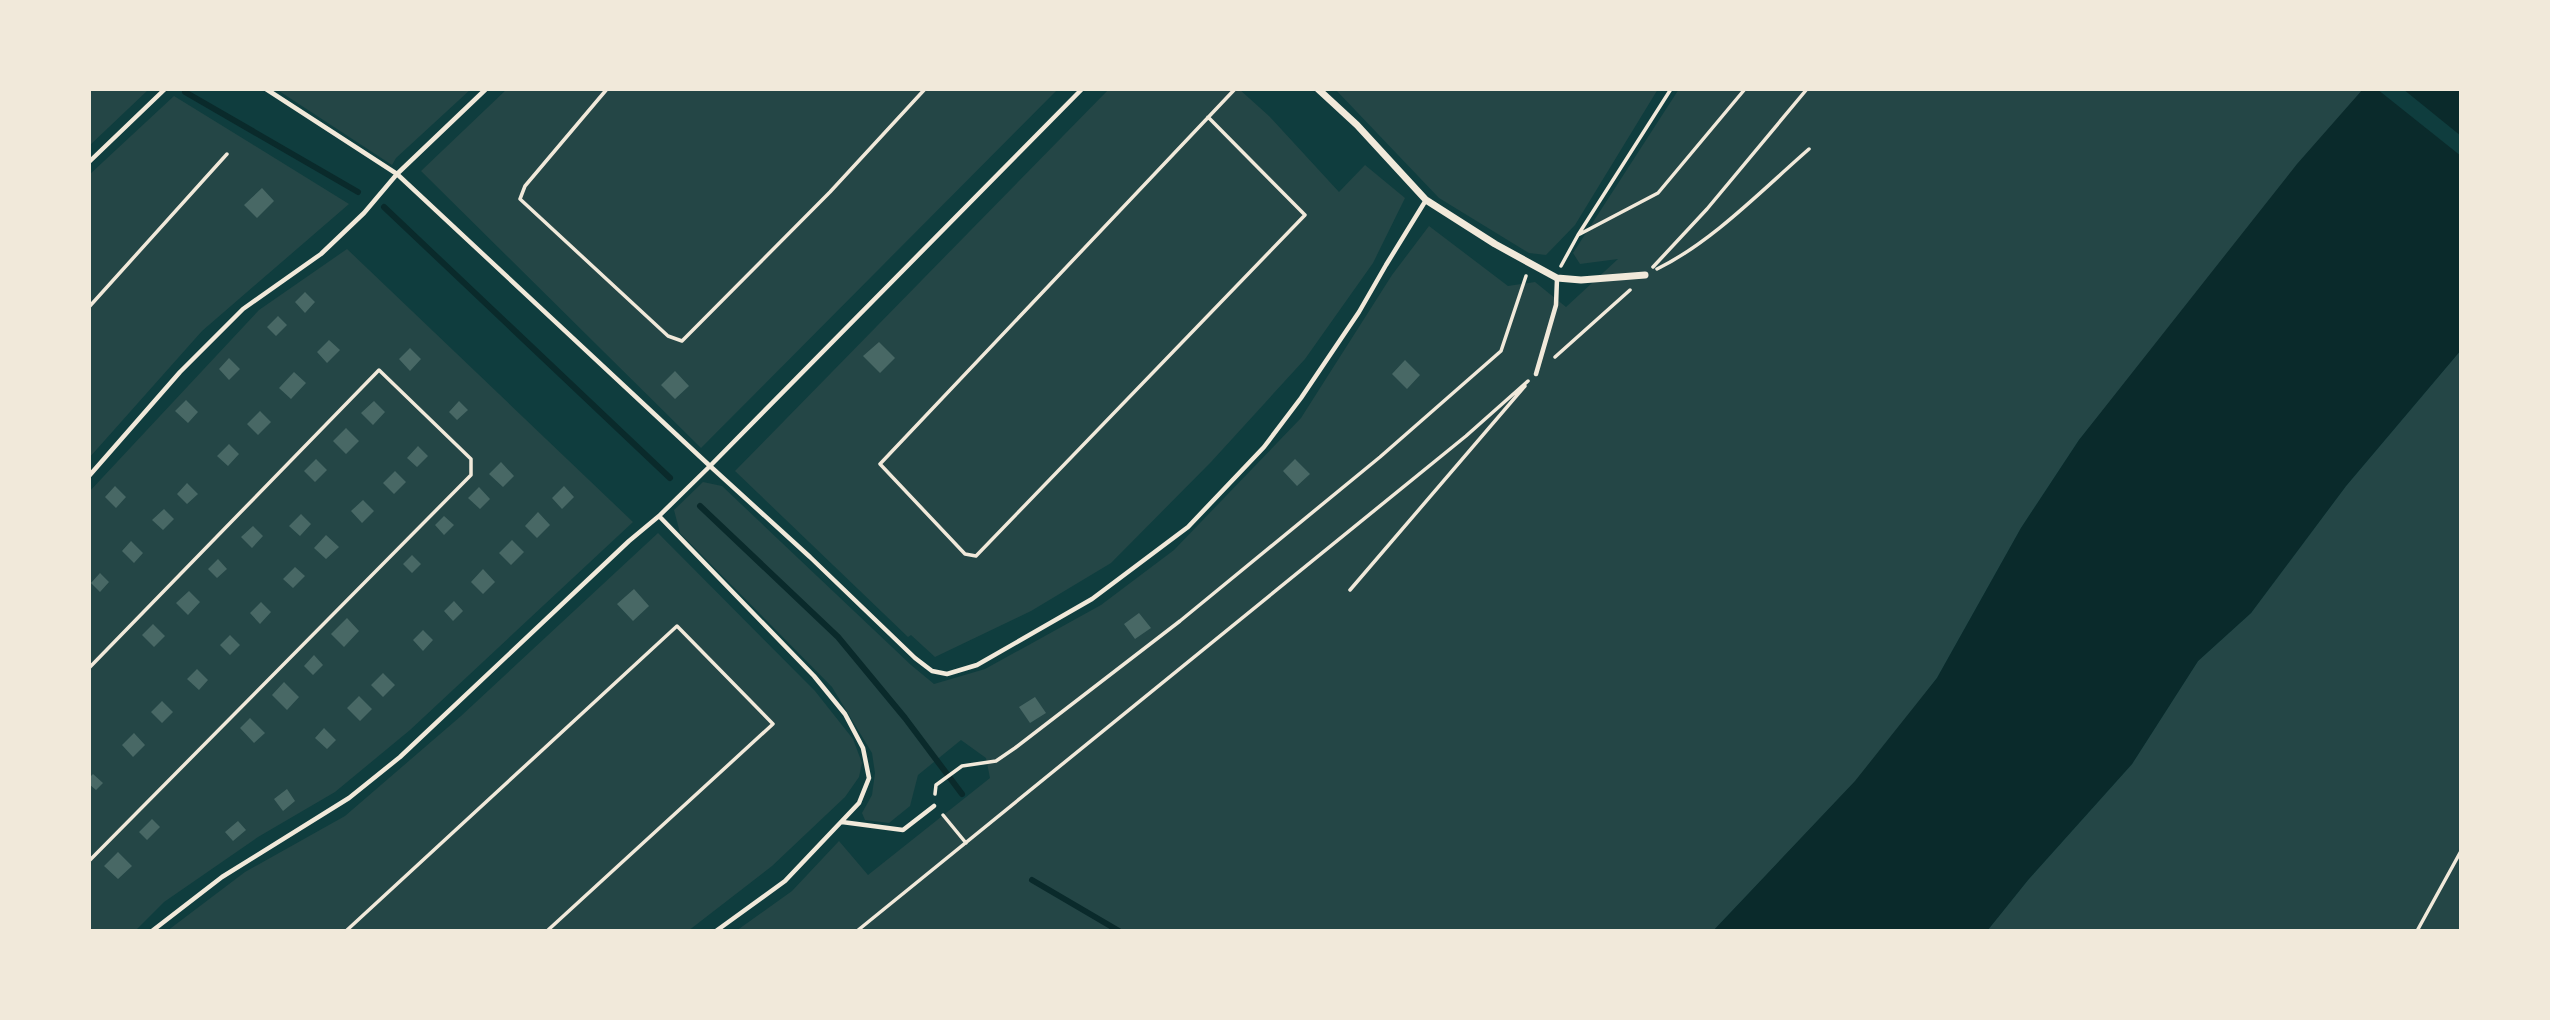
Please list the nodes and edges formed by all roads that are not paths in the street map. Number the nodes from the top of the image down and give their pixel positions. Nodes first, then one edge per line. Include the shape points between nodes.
1 (165, 89) edge
2 (265, 89) edge
3 (486, 89) edge
4 (1082, 89) edge
5 (1318, 89) edge
6 (89, 162) edge
7 (397, 174) junction
8 (1426, 200) junction
9 (1645, 275) road end
10 (1557, 278) junction
11 (1536, 374) road end
12 (710, 466) junction
13 (89, 475) edge
14 (659, 516) junction
15 (934, 806) dead end
16 (842, 821) junction
17 (152, 931) edge
18 (716, 931) edge

1 - 6 lane
2 - 7 lane
3 - 7 lane
4 - 12 lane
5 - 8 street
7 - 12 lane
7 - 13 lane via 321,254 243,309
8 - 10 street
8 - 12 lane via 1301,398 1264,447 1188,527 1092,598 977,665 947,674 932,671 915,659
9 - 10 street via 1581,281
10 - 11 lane via 1556,305
12 - 14 lane
14 - 16 lane via 845,714 863,748 869,778 859,803
14 - 17 lane via 400,757 349,798 222,877
15 - 16 lane via 903,830
16 - 18 lane via 785,881

